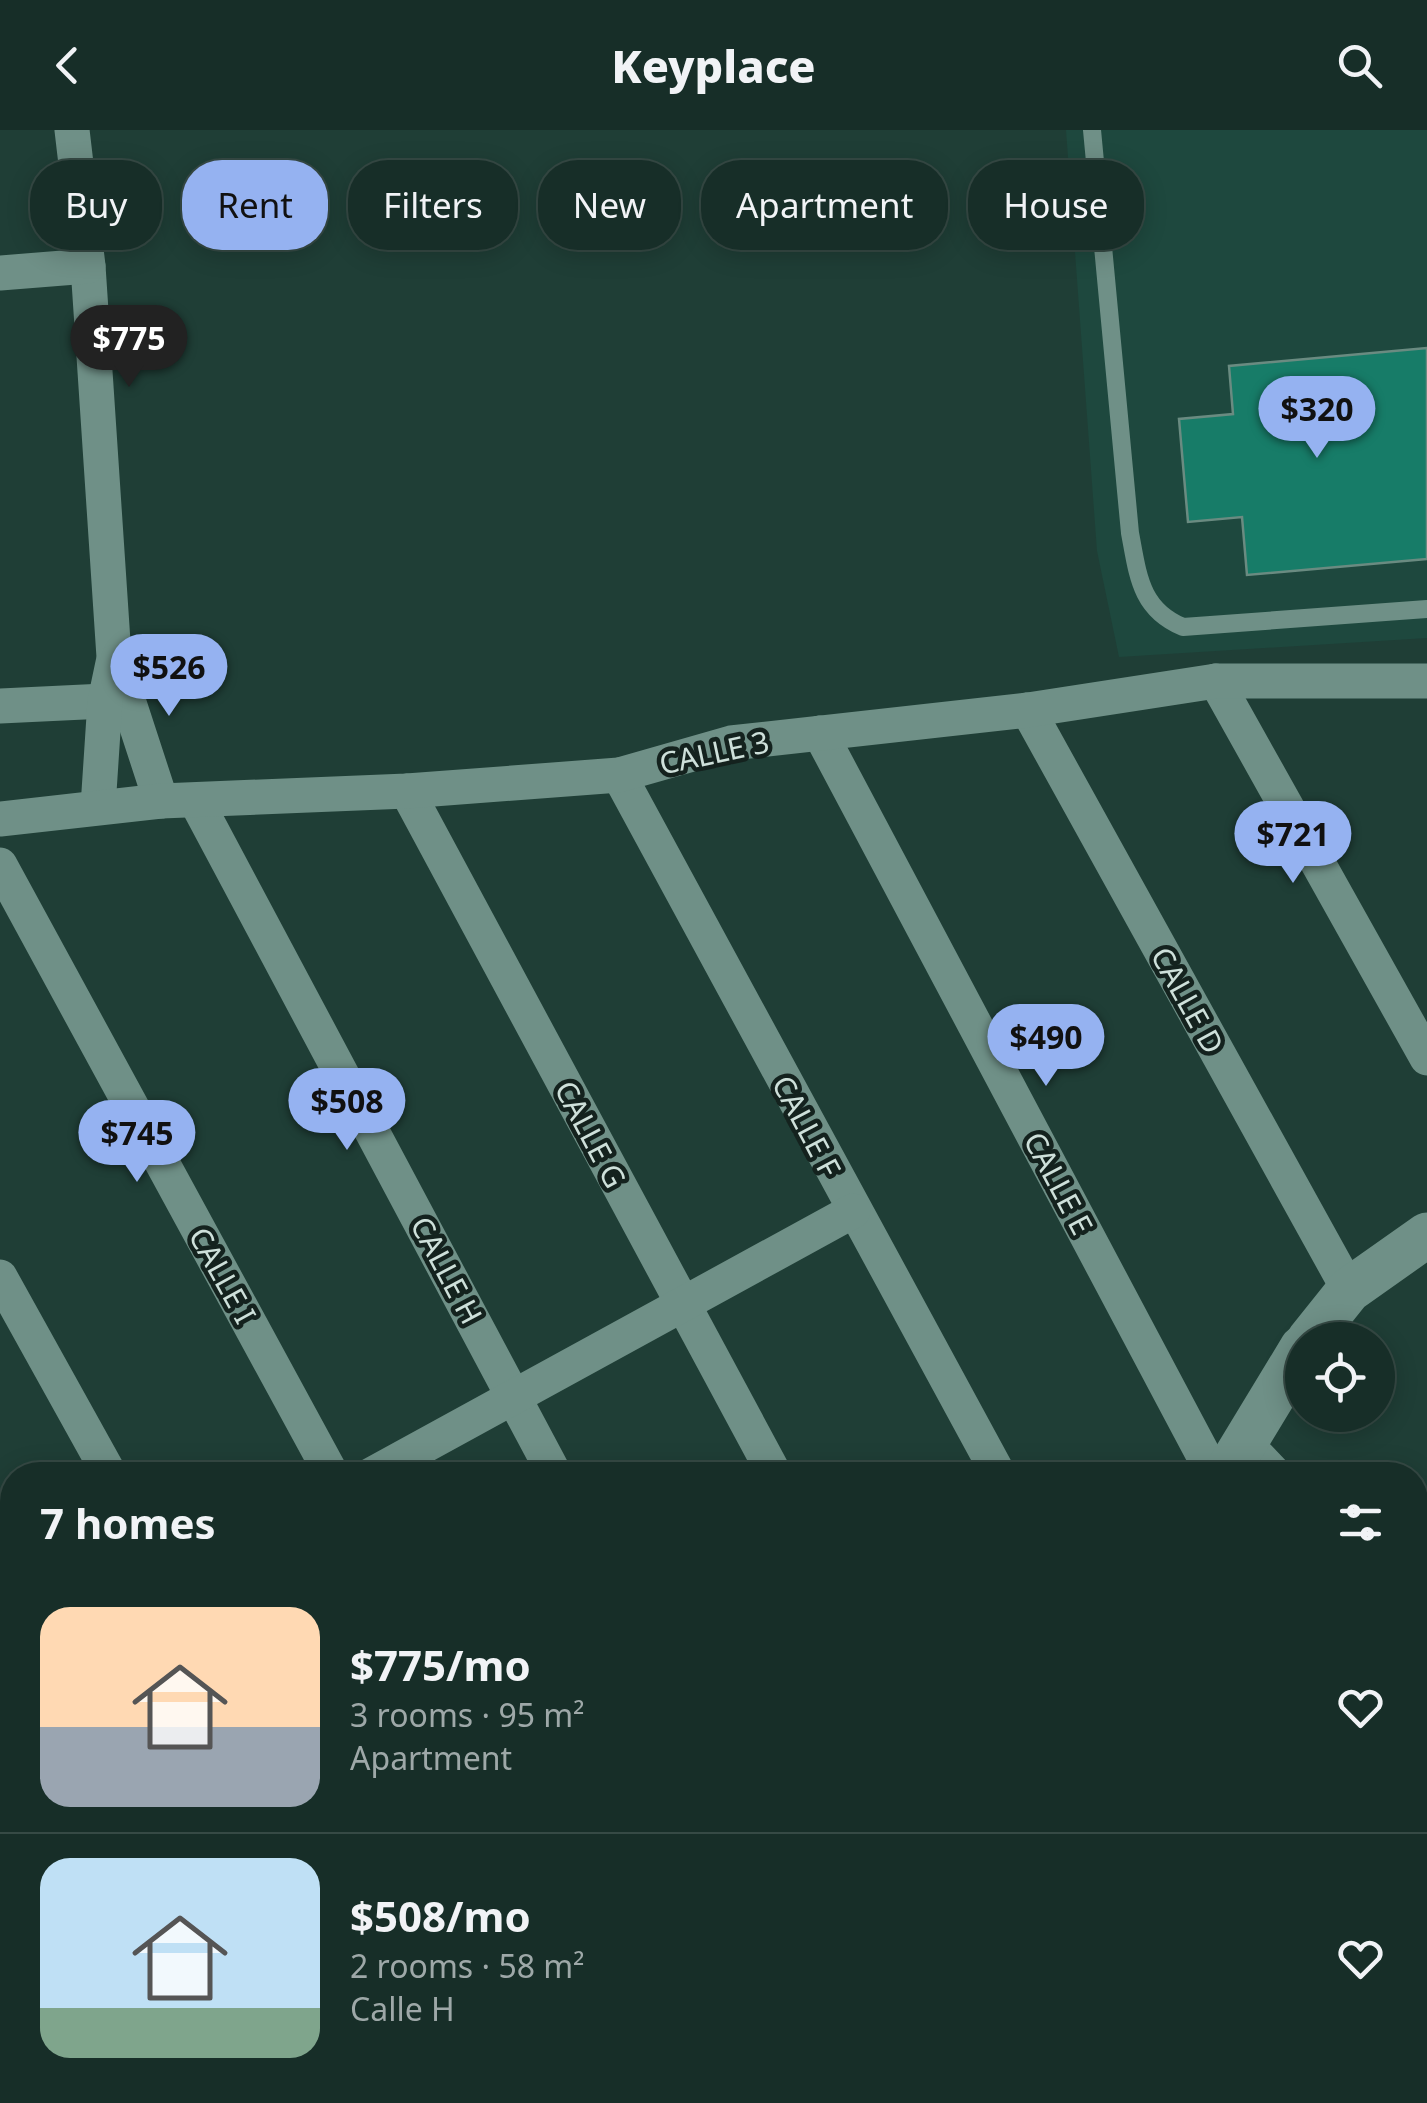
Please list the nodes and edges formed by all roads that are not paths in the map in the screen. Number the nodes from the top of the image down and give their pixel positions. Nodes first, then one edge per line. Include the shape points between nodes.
1 (72, 130) edge
2 (1092, 130) edge
3 (88, 266) junction
4 (0, 274) edge
5 (1427, 609) edge
6 (114, 658) junction
7 (1427, 681) edge
8 (1216, 682) junction
9 (105, 701) junction
10 (0, 706) edge
11 (1028, 710) junction
12 (820, 732) junction
13 (619, 775) junction
14 (408, 791) junction
15 (178, 801) junction
16 (98, 808) junction
17 (0, 818) edge
18 (0, 864) edge
19 (1427, 1058) edge
20 (853, 1211) junction
21 (1427, 1235) edge
22 (0, 1277) edge
23 (1348, 1290) junction
24 (683, 1305) junction
25 (1323, 1322) edge
26 (1285, 1376) edge
27 (515, 1398) junction
28 (1249, 1435) junction
29 (103, 1462) edge
30 (325, 1462) edge
31 (394, 1462) edge
32 (549, 1462) edge
33 (769, 1462) edge
34 (992, 1462) edge
35 (1207, 1462) edge
36 (1233, 1462) edge
37 (1275, 1462) edge

1 - 3 street
2 - 5 lane via 1130,533 1140,582 1159,617 1183,627
3 - 4 street
3 - 6 street
6 - 9 street
6 - 15 street, CALLE H
7 - 8 street, CALLE 3
8 - 11 street, CALLE 3
8 - 19 street
9 - 10 street
9 - 16 street
11 - 12 street, CALLE 3
11 - 23 street, CALLE D
12 - 13 street, CALLE 3 via 732,743
12 - 35 street, CALLE E
13 - 14 street, CALLE 3
13 - 20 street, CALLE F
14 - 15 street, CALLE 3
14 - 24 street, CALLE G
15 - 16 street, CALLE 3
15 - 27 street, CALLE H
16 - 17 street, CALLE 3
18 - 30 street, CALLE I
20 - 24 street
20 - 34 street, CALLE F
21 - 23 street
22 - 29 street
23 - 25 street
24 - 27 street
24 - 33 street, CALLE G
26 - 28 street
27 - 31 street
27 - 32 street, CALLE H
28 - 36 street
28 - 37 lane

